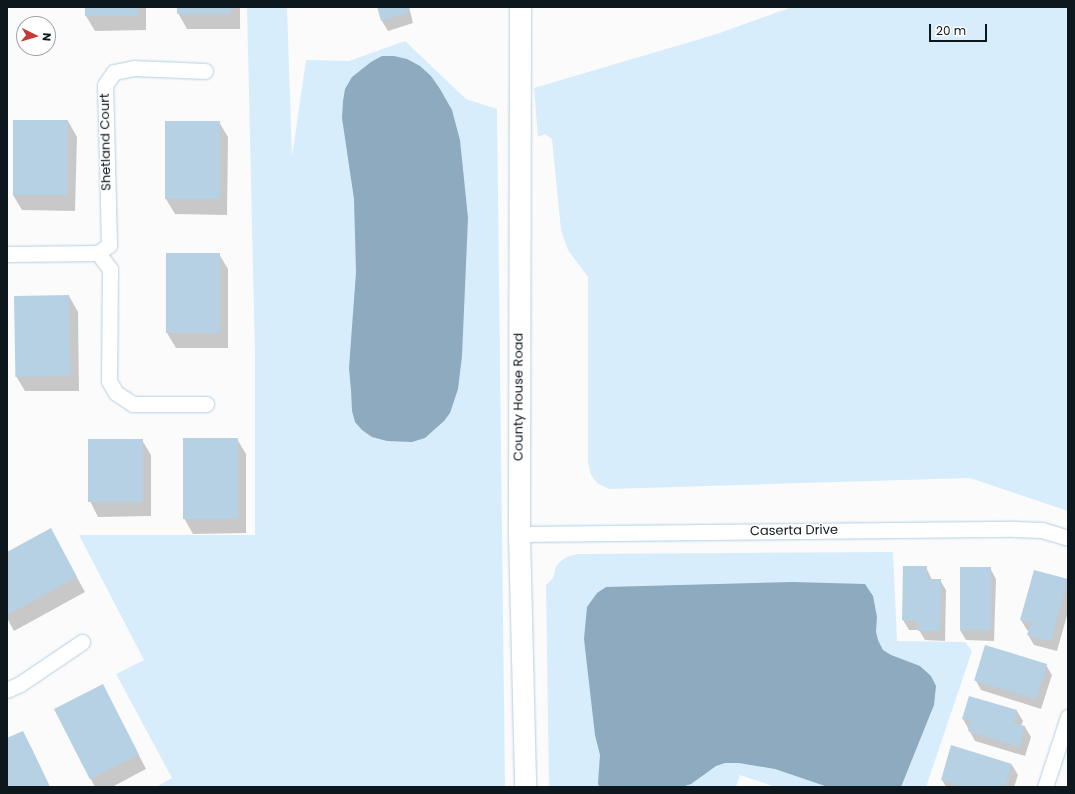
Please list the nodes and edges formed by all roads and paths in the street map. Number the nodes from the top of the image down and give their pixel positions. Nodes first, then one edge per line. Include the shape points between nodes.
1 (520, 7) edge
2 (205, 71) dead end
3 (98, 253) junction
4 (7, 254) edge
5 (206, 404) dead end
6 (519, 534) junction
7 (1068, 538) edge
8 (82, 642) dead end
9 (7, 690) edge
10 (1068, 717) edge
11 (524, 787) edge
12 (1045, 787) edge

1 - 6 street, County House Road
2 - 3 street, Shetland Court via 134,68 114,72 105,85 109,245
3 - 4 street
3 - 5 street via 110,269 108,381 116,393 133,404
6 - 7 street, Caserta Drive via 1015,529 1042,530
6 - 11 street, County House Road
8 - 9 street
10 - 12 street

